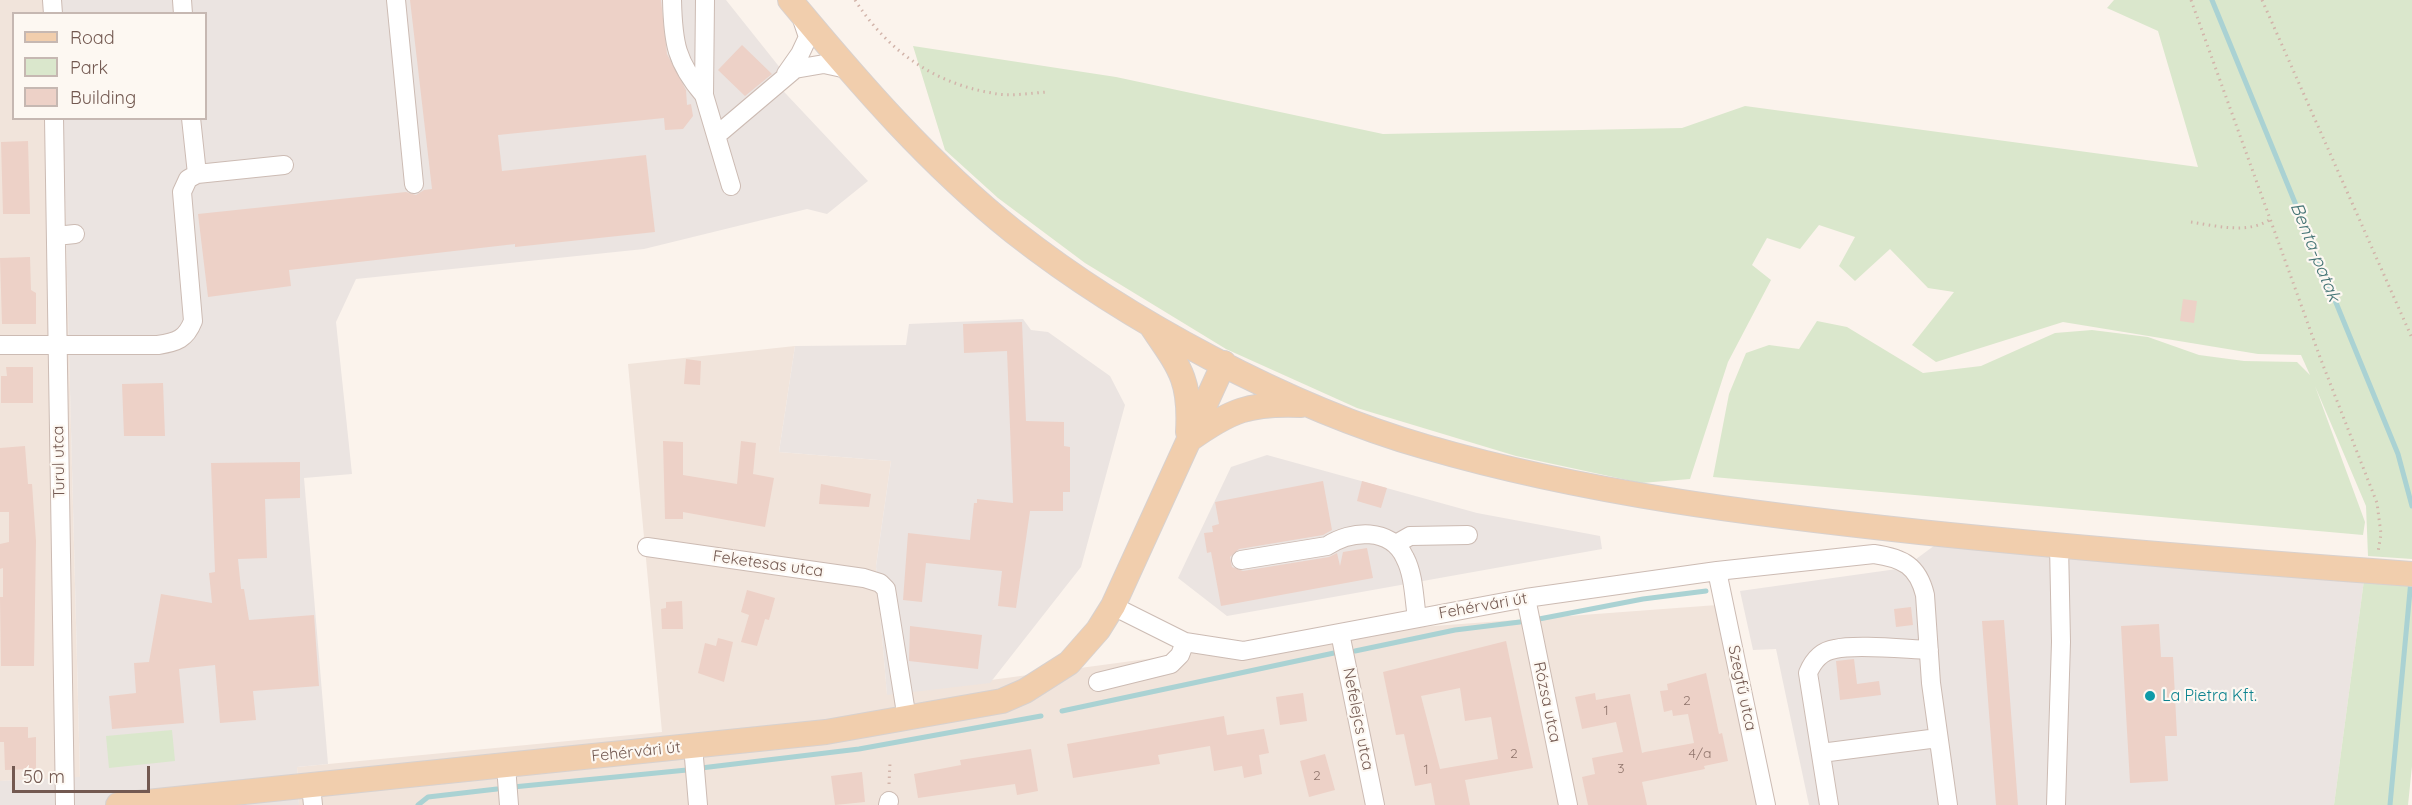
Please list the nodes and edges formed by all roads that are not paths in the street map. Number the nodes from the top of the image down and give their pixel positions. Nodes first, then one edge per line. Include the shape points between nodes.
1 (396, 0) edge
2 (672, 0) edge
3 (705, 0) edge
4 (793, 3) edge
5 (847, 69) junction
6 (781, 80) junction
7 (704, 95) junction
8 (54, 120) edge
9 (192, 120) edge
10 (717, 135) junction
11 (284, 165) dead end
12 (197, 174) junction
13 (414, 184) dead end
14 (731, 186) dead end
15 (75, 234) dead end
16 (56, 236) junction
17 (1149, 322) junction
18 (57, 344) junction
19 (0, 345) edge
20 (1224, 363) junction
21 (1309, 405) junction
22 (1187, 442) junction
23 (1468, 536) dead end
24 (1396, 544) junction
25 (2059, 545) junction
26 (647, 547) dead end
27 (1241, 560) dead end
28 (1717, 571) junction
29 (2412, 574) edge
30 (1526, 598) junction
31 (1113, 606) junction
32 (1417, 618) junction
33 (1340, 633) junction
34 (1185, 642) junction
35 (1929, 650) junction
36 (1098, 682) dead end
37 (908, 719) junction
38 (1938, 738) junction
39 (693, 746) junction
40 (1821, 753) junction
41 (506, 766) junction
42 (312, 795) edge
43 (65, 805) edge
44 (118, 805) edge
45 (509, 805) edge
46 (698, 805) edge
47 (1375, 805) edge
48 (1568, 805) edge
49 (1766, 805) edge
50 (1829, 805) edge
51 (1948, 805) edge
52 (2056, 805) edge

1 - 13 street
2 - 7 street via 676,50 689,78
3 - 7 street
4 - 5 main road
4 - 6 street via 808,37
5 - 6 street via 824,64 801,66
5 - 17 main road via 911,138 992,213 1082,280
6 - 10 street
7 - 10 street
8 - 16 street, Turul utca
9 - 12 street
10 - 14 street
11 - 12 street
12 - 18 street via 188,179 183,192 193,321 188,335 159,345
15 - 16 street
16 - 18 street, Turul utca
17 - 20 main road
17 - 22 main road via 1186,382
18 - 19 street
18 - 43 street, Turul utca
20 - 21 main road
20 - 22 main road, Fehérvári út
21 - 22 main road via 1274,404 1242,409 1222,417
21 - 25 main road via 1423,447 1627,495 1758,514
22 - 31 main road, Fehérvári út
23 - 24 street via 1410,536
24 - 27 street via 1381,536 1365,534 1337,539 1327,546
24 - 32 street via 1406,558
25 - 29 main road
25 - 52 street via 2061,642
26 - 37 street, Feketesas utca via 880,583 886,589
28 - 30 street, Fehérvári út
28 - 35 street, Fehérvári út via 1874,554 1905,561 1918,574 1925,595
28 - 49 street, Szegfű utca
30 - 32 street, Fehérvári út
30 - 48 street, Rózsa utca
31 - 34 street, Fehérvári út
31 - 37 main road, Fehérvári út via 1069,663 1025,691 1002,701
32 - 33 street, Fehérvári út
33 - 34 street, Fehérvári út via 1243,651
33 - 47 street, Nefelejcs utca
34 - 36 street via 1171,664
35 - 38 street, Fehérvári út
35 - 40 street via 1836,648 1819,655 1808,673
37 - 39 main road, Fehérvári út
38 - 40 street
38 - 51 street, Fehérvári út
39 - 41 main road, Fehérvári út
39 - 46 street
40 - 50 street
41 - 42 main road, Fehérvári út
41 - 45 street
42 - 44 main road, Fehérvári út

